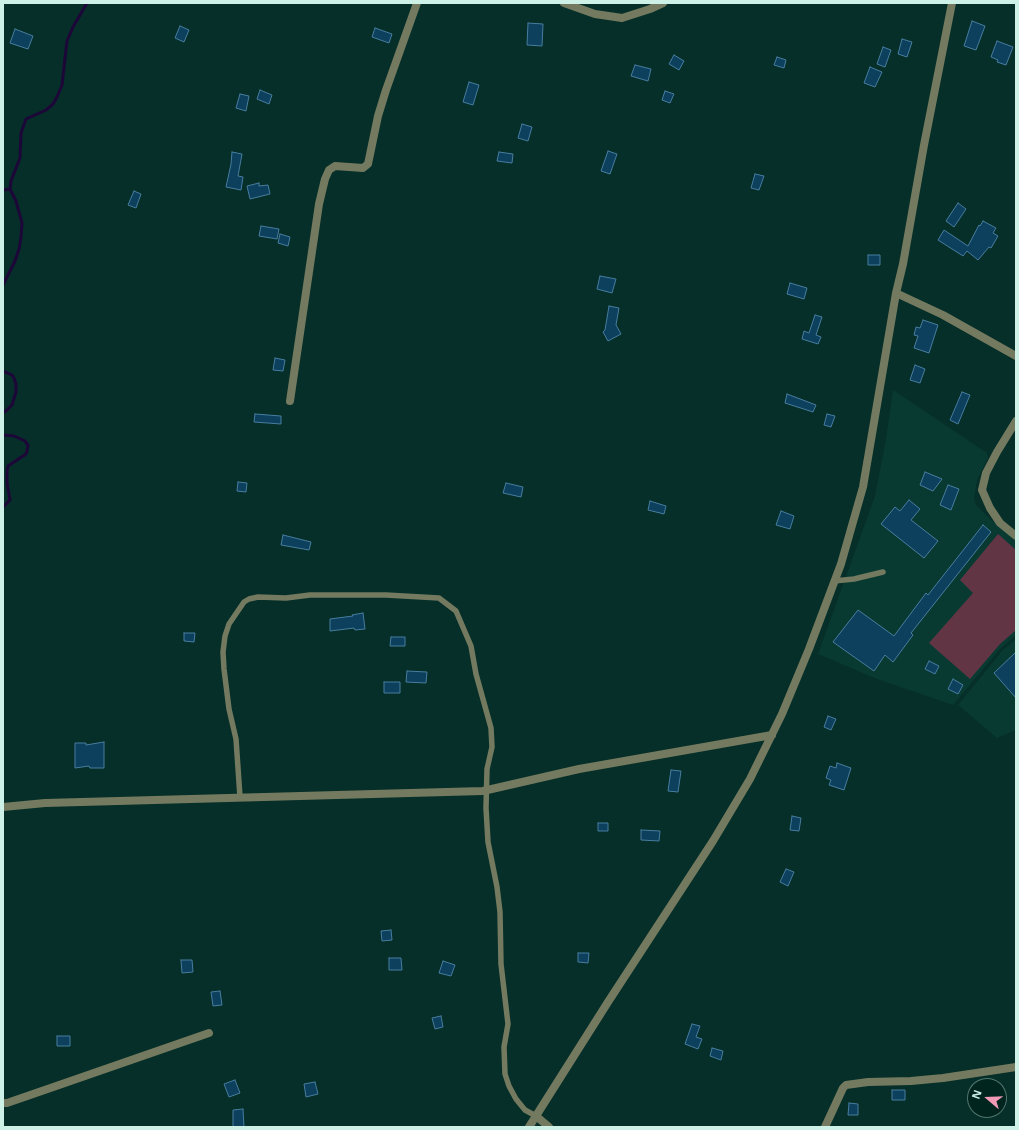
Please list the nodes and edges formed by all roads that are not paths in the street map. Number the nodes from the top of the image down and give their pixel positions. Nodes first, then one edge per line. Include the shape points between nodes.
1 (417, 3) edge
2 (564, 3) edge
3 (663, 3) edge
4 (952, 3) edge
5 (896, 293) junction
6 (1016, 356) edge
7 (290, 401) dead end
8 (1016, 421) edge
9 (1016, 536) edge
10 (883, 572) dead end
11 (834, 581) junction
12 (772, 735) junction
13 (486, 790) junction
14 (240, 797) junction
15 (3, 807) edge
16 (209, 1033) dead end
17 (1016, 1067) edge
18 (3, 1103) edge
19 (536, 1116) junction
20 (529, 1127) edge
21 (549, 1127) edge
22 (825, 1127) edge

1 - 7 street via 380,109 368,164 363,168 336,166 329,170 325,179 319,204
2 - 3 street via 594,14 622,18
4 - 5 street
5 - 6 street via 943,315
5 - 11 street via 864,487
8 - 9 street via 986,473 982,490 1000,523
10 - 11 lane
11 - 12 street via 810,649
12 - 13 street via 579,769
12 - 19 street via 735,806
13 - 14 street
13 - 14 lane via 492,747 491,728 471,646 456,611 439,598 310,595 249,598 229,624 223,652 224,669 236,739
13 - 19 lane via 488,842 500,912 501,964 508,1024 504,1047 505,1074 516,1099 525,1110
14 - 15 street via 45,803
16 - 18 street
17 - 22 street via 943,1078 868,1082 846,1086
19 - 20 street
19 - 21 street

